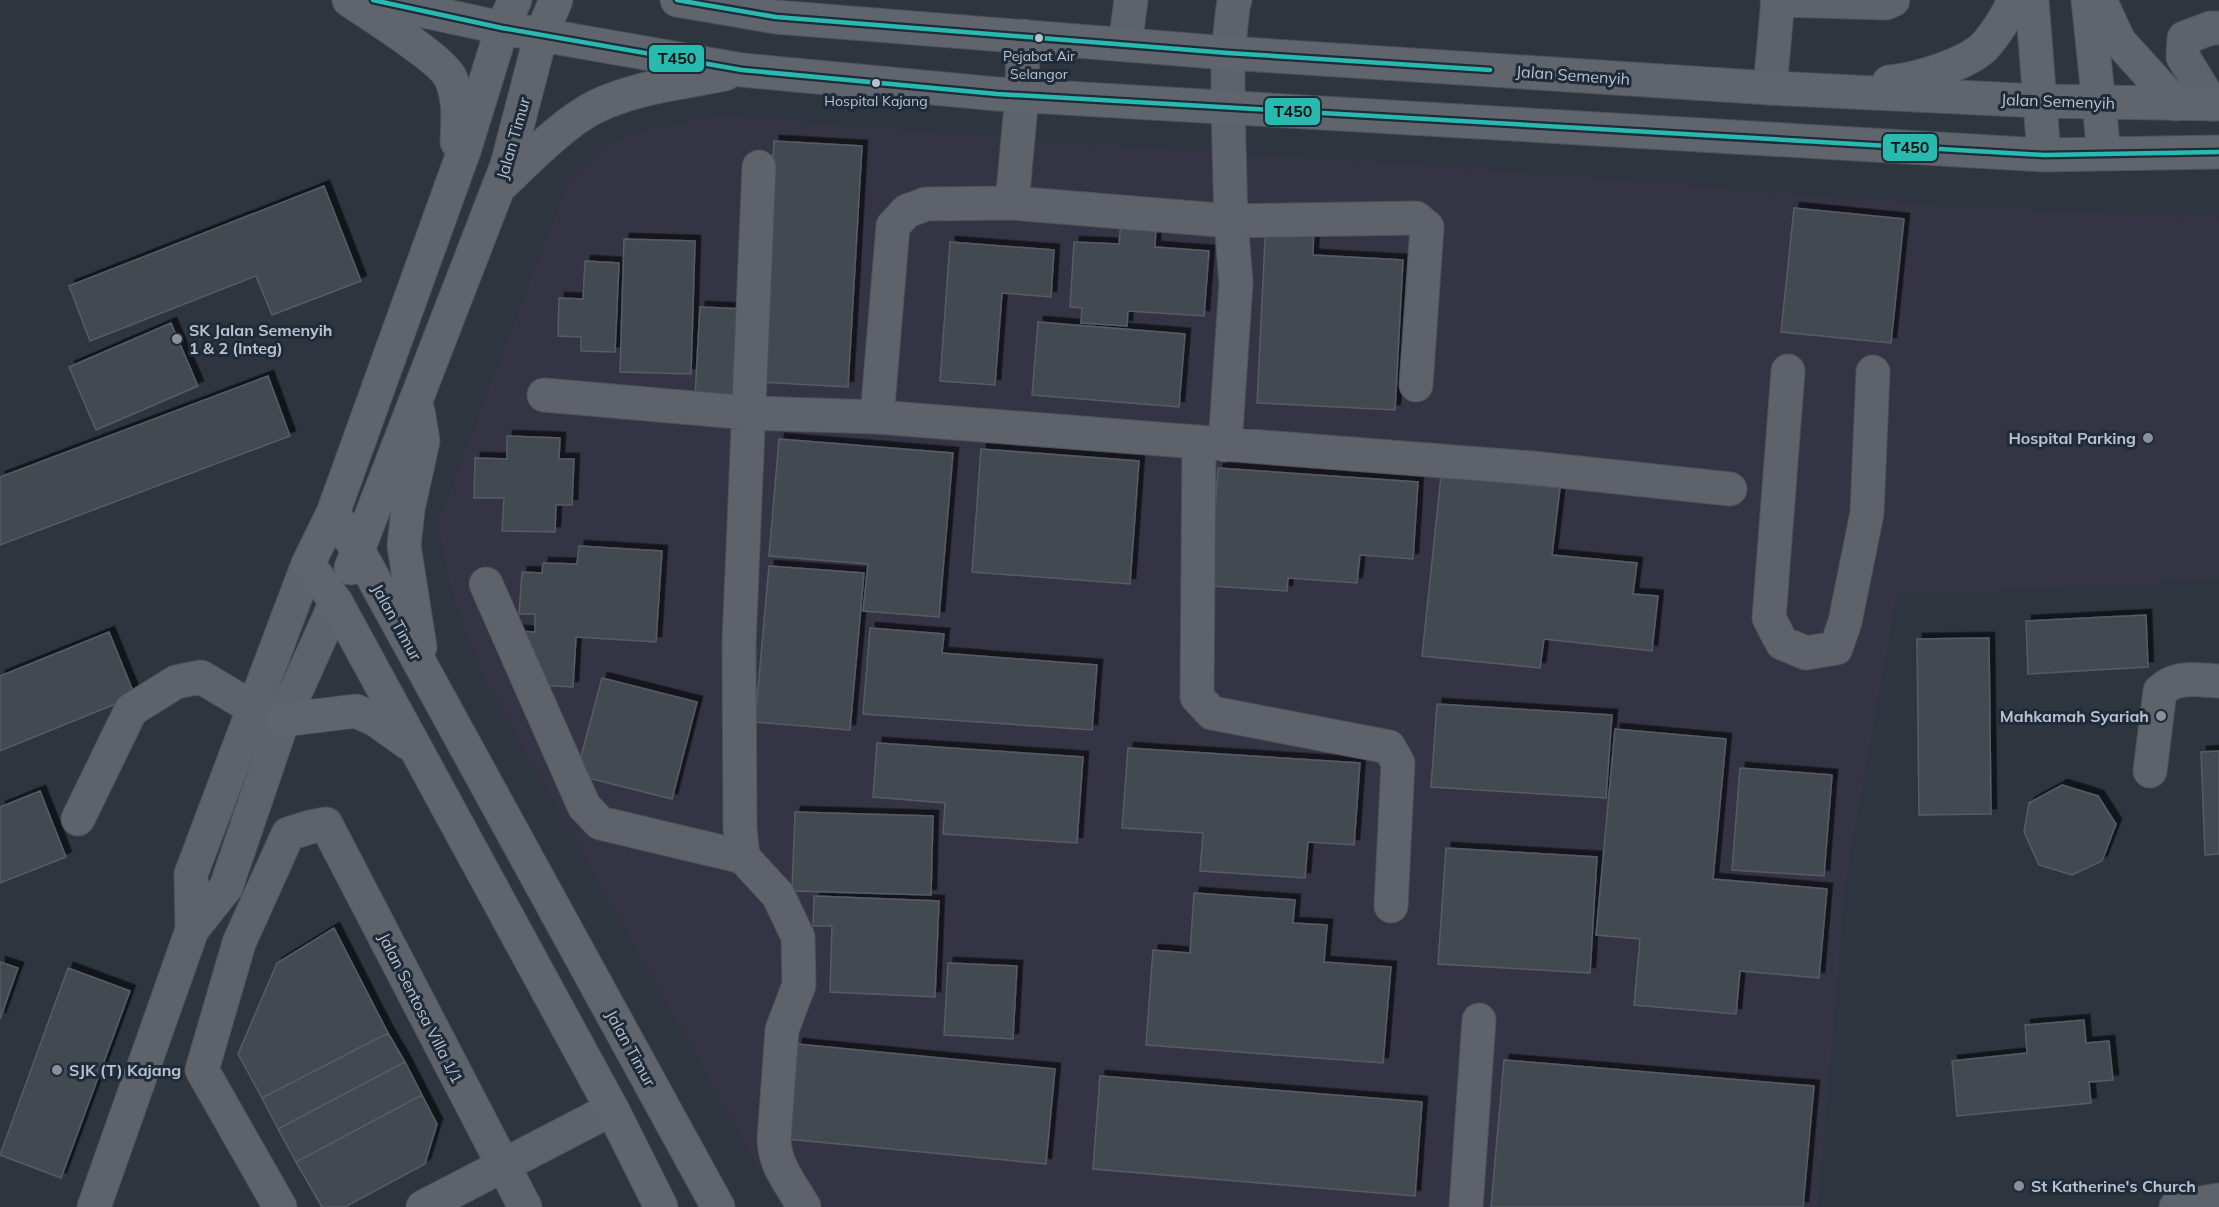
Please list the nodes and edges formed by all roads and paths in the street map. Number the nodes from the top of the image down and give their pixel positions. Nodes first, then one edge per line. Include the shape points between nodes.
1 (349, 0) edge
2 (373, 0) edge
3 (556, 0) edge
4 (678, 0) edge
5 (734, 0) edge
6 (1131, 0) edge
7 (1235, 0) edge
8 (1778, 0) edge
9 (1893, 0) edge
10 (2014, 0) edge
11 (2032, 0) edge
12 (2088, 0) edge
13 (2100, 0) edge
14 (820, 10) edge
15 (508, 14) edge
16 (776, 17) junction
17 (2219, 28) edge
18 (541, 35) junction
19 (1023, 36) junction
20 (1125, 45) junction
21 (1228, 53) junction
22 (742, 70) junction
23 (1770, 88) junction
24 (1022, 95) junction
25 (2041, 101) junction
26 (2099, 104) junction
27 (2176, 104) junction
28 (2216, 104) edge
29 (1228, 108) junction
30 (2219, 152) edge
31 (2104, 153) junction
32 (2044, 155) junction
33 (759, 167) dead end
34 (456, 174) junction
35 (498, 188) junction
36 (1012, 203) junction
37 (1231, 221) junction
38 (1788, 371) dead end
39 (1873, 372) dead end
40 (1416, 385) dead end
41 (544, 395) dead end
42 (416, 401) junction
43 (750, 413) junction
44 (877, 417) junction
45 (1212, 444) junction
46 (1730, 489) dead end
47 (333, 513) junction
48 (359, 552) junction
49 (308, 564) junction
50 (486, 584) dead end
51 (336, 602) junction
52 (424, 672) junction
53 (2219, 681) edge
54 (253, 708) junction
55 (283, 720) junction
56 (415, 748) junction
57 (2150, 771) dead end
58 (78, 819) dead end
59 (743, 857) junction
60 (1391, 906) dead end
61 (192, 930) junction
62 (1479, 1020) dead end
63 (612, 1109) junction
64 (503, 1166) junction
65 (2219, 1200) edge
66 (801, 1202) edge
67 (94, 1207) edge
68 (280, 1207) edge
69 (423, 1207) edge
70 (525, 1207) edge
71 (661, 1207) edge
72 (717, 1207) edge
73 (1466, 1207) edge
74 (2176, 1207) edge

1 - 34 main road via 449,74 458,112
2 - 15 main road
3 - 18 main road, Jalan Timur
4 - 16 main road, Jalan Semenyih
5 - 16 main road
6 - 20 street
7 - 21 street
8 - 9 street
8 - 23 street
10 - 23 main road via 1983,47 1946,69 1896,81
11 - 25 main road
12 - 26 main road
13 - 27 main road via 2118,41
14 - 16 main road, Jalan Semenyih
14 - 19 main road, Jalan Semenyih
15 - 18 main road
15 - 34 main road
17 - 28 street via 2184,38 2183,57
18 - 22 main road
18 - 35 main road, Jalan Timur
19 - 20 main road, Jalan Semenyih
19 - 24 street
20 - 21 main road, Jalan Semenyih
21 - 23 main road, Jalan Semenyih
21 - 29 street
22 - 24 main road
22 - 35 main road via 625,95 594,108
23 - 25 main road, Jalan Semenyih
24 - 29 main road
24 - 36 street
25 - 26 main road, Jalan Semenyih
25 - 32 main road
26 - 27 main road, Jalan Semenyih
26 - 31 main road
27 - 28 main road, Jalan Semenyih
29 - 32 main road
29 - 37 street
30 - 31 main road
31 - 32 main road
33 - 43 street
34 - 47 main road
35 - 42 main road, Jalan Timur
36 - 37 street
36 - 44 street via 926,204 907,211 893,226
37 - 40 street via 1416,218 1427,227
37 - 45 street via 1236,283
38 - 39 street via 1769,618 1782,644 1806,653 1836,648 1845,622 1867,513
41 - 43 street
42 - 48 main road, Jalan Timur
42 - 52 main road via 423,441 404,546
43 - 44 street
43 - 59 street via 739,643
44 - 45 street
45 - 46 street via 1532,468
45 - 60 street via 1197,697 1212,713 1389,747 1398,763
47 - 48 main road
47 - 49 main road
48 - 51 main road
48 - 52 main road, Jalan Timur
49 - 51 main road
49 - 54 street
50 - 59 street via 584,806 600,823
51 - 55 street
51 - 56 main road
52 - 72 main road, Jalan Timur
53 - 57 street via 2184,679 2168,683 2160,691
54 - 55 street
54 - 58 street via 201,677 176,682 131,710
54 - 61 street via 191,873
55 - 56 main road via 356,711 376,720
55 - 61 street via 226,887
56 - 63 main road
59 - 66 street via 778,895 798,937 799,985 782,1030 774,1155
61 - 67 street
62 - 73 street
63 - 64 street
63 - 71 main road
64 - 68 street, Jalan Sentosa Villa 1/1 via 326,824 288,834 244,932 202,1070
64 - 69 street
64 - 70 street, Jalan Sentosa Villa 1/1
65 - 74 street

